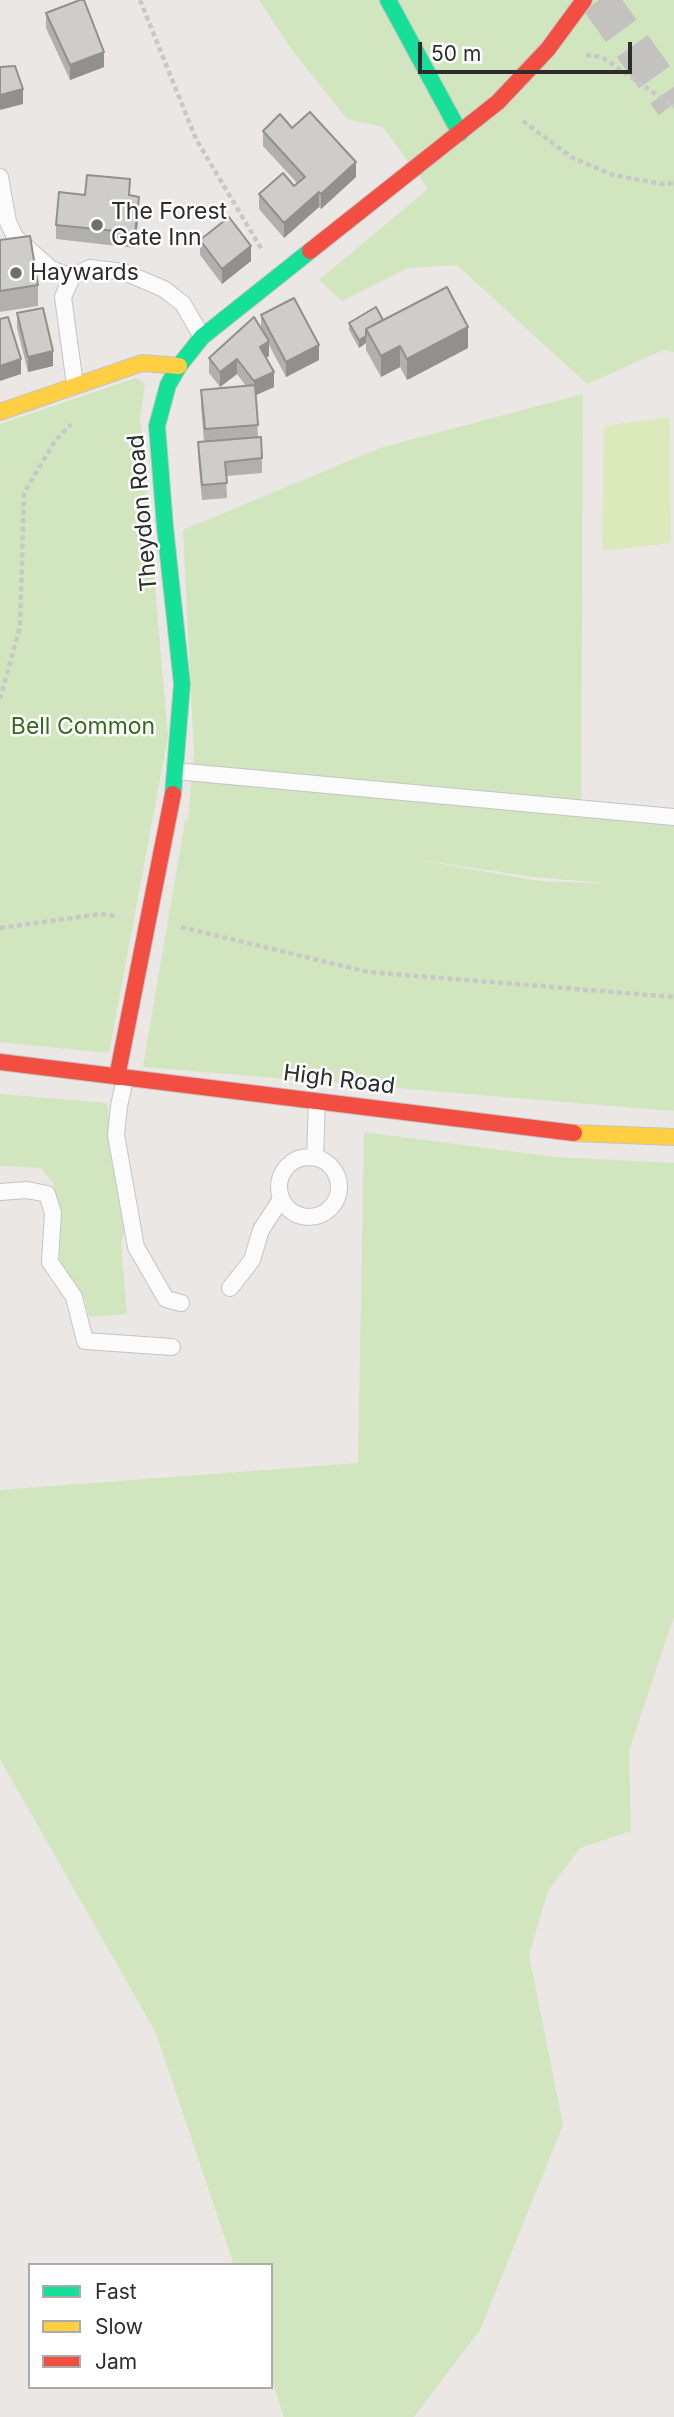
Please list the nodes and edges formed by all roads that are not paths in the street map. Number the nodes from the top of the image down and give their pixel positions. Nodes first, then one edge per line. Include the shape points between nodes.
1 (388, 0) edge
2 (584, 0) edge
3 (460, 134) junction
4 (0, 177) edge
5 (72, 277) junction
6 (202, 337) junction
7 (178, 366) junction
8 (75, 388) junction
9 (0, 412) edge
10 (175, 771) junction
11 (674, 817) edge
12 (1, 1064) edge
13 (121, 1078) junction
14 (317, 1101) junction
15 (674, 1137) edge
16 (316, 1158) junction
17 (0, 1192) edge
18 (281, 1199) junction
19 (230, 1288) dead end
20 (181, 1303) dead end
21 (172, 1347) dead end

1 - 3 street
2 - 3 street, Theydon Road via 548,48 498,102
3 - 6 street, Theydon Road
4 - 5 lane via 15,237 51,269
5 - 6 lane via 90,268 124,272 164,289 183,304
5 - 8 lane via 64,297
6 - 7 street, Theydon Road
7 - 8 street via 142,363
7 - 10 street, Theydon Road via 157,426 182,684
8 - 9 street
10 - 11 lane
10 - 13 street, Theydon Road
12 - 13 street, High Road
13 - 14 street, High Road
13 - 20 lane via 116,1135 136,1247 166,1298
14 - 15 street, High Road via 585,1134
14 - 16 lane
16 - 18 lane via 289,1164 279,1180
16 - 18 lane via 331,1167 339,1182 332,1207 318,1216 300,1216
17 - 21 lane via 47,1194 53,1213 50,1262 74,1297 85,1341
18 - 19 lane via 261,1230 251,1260

